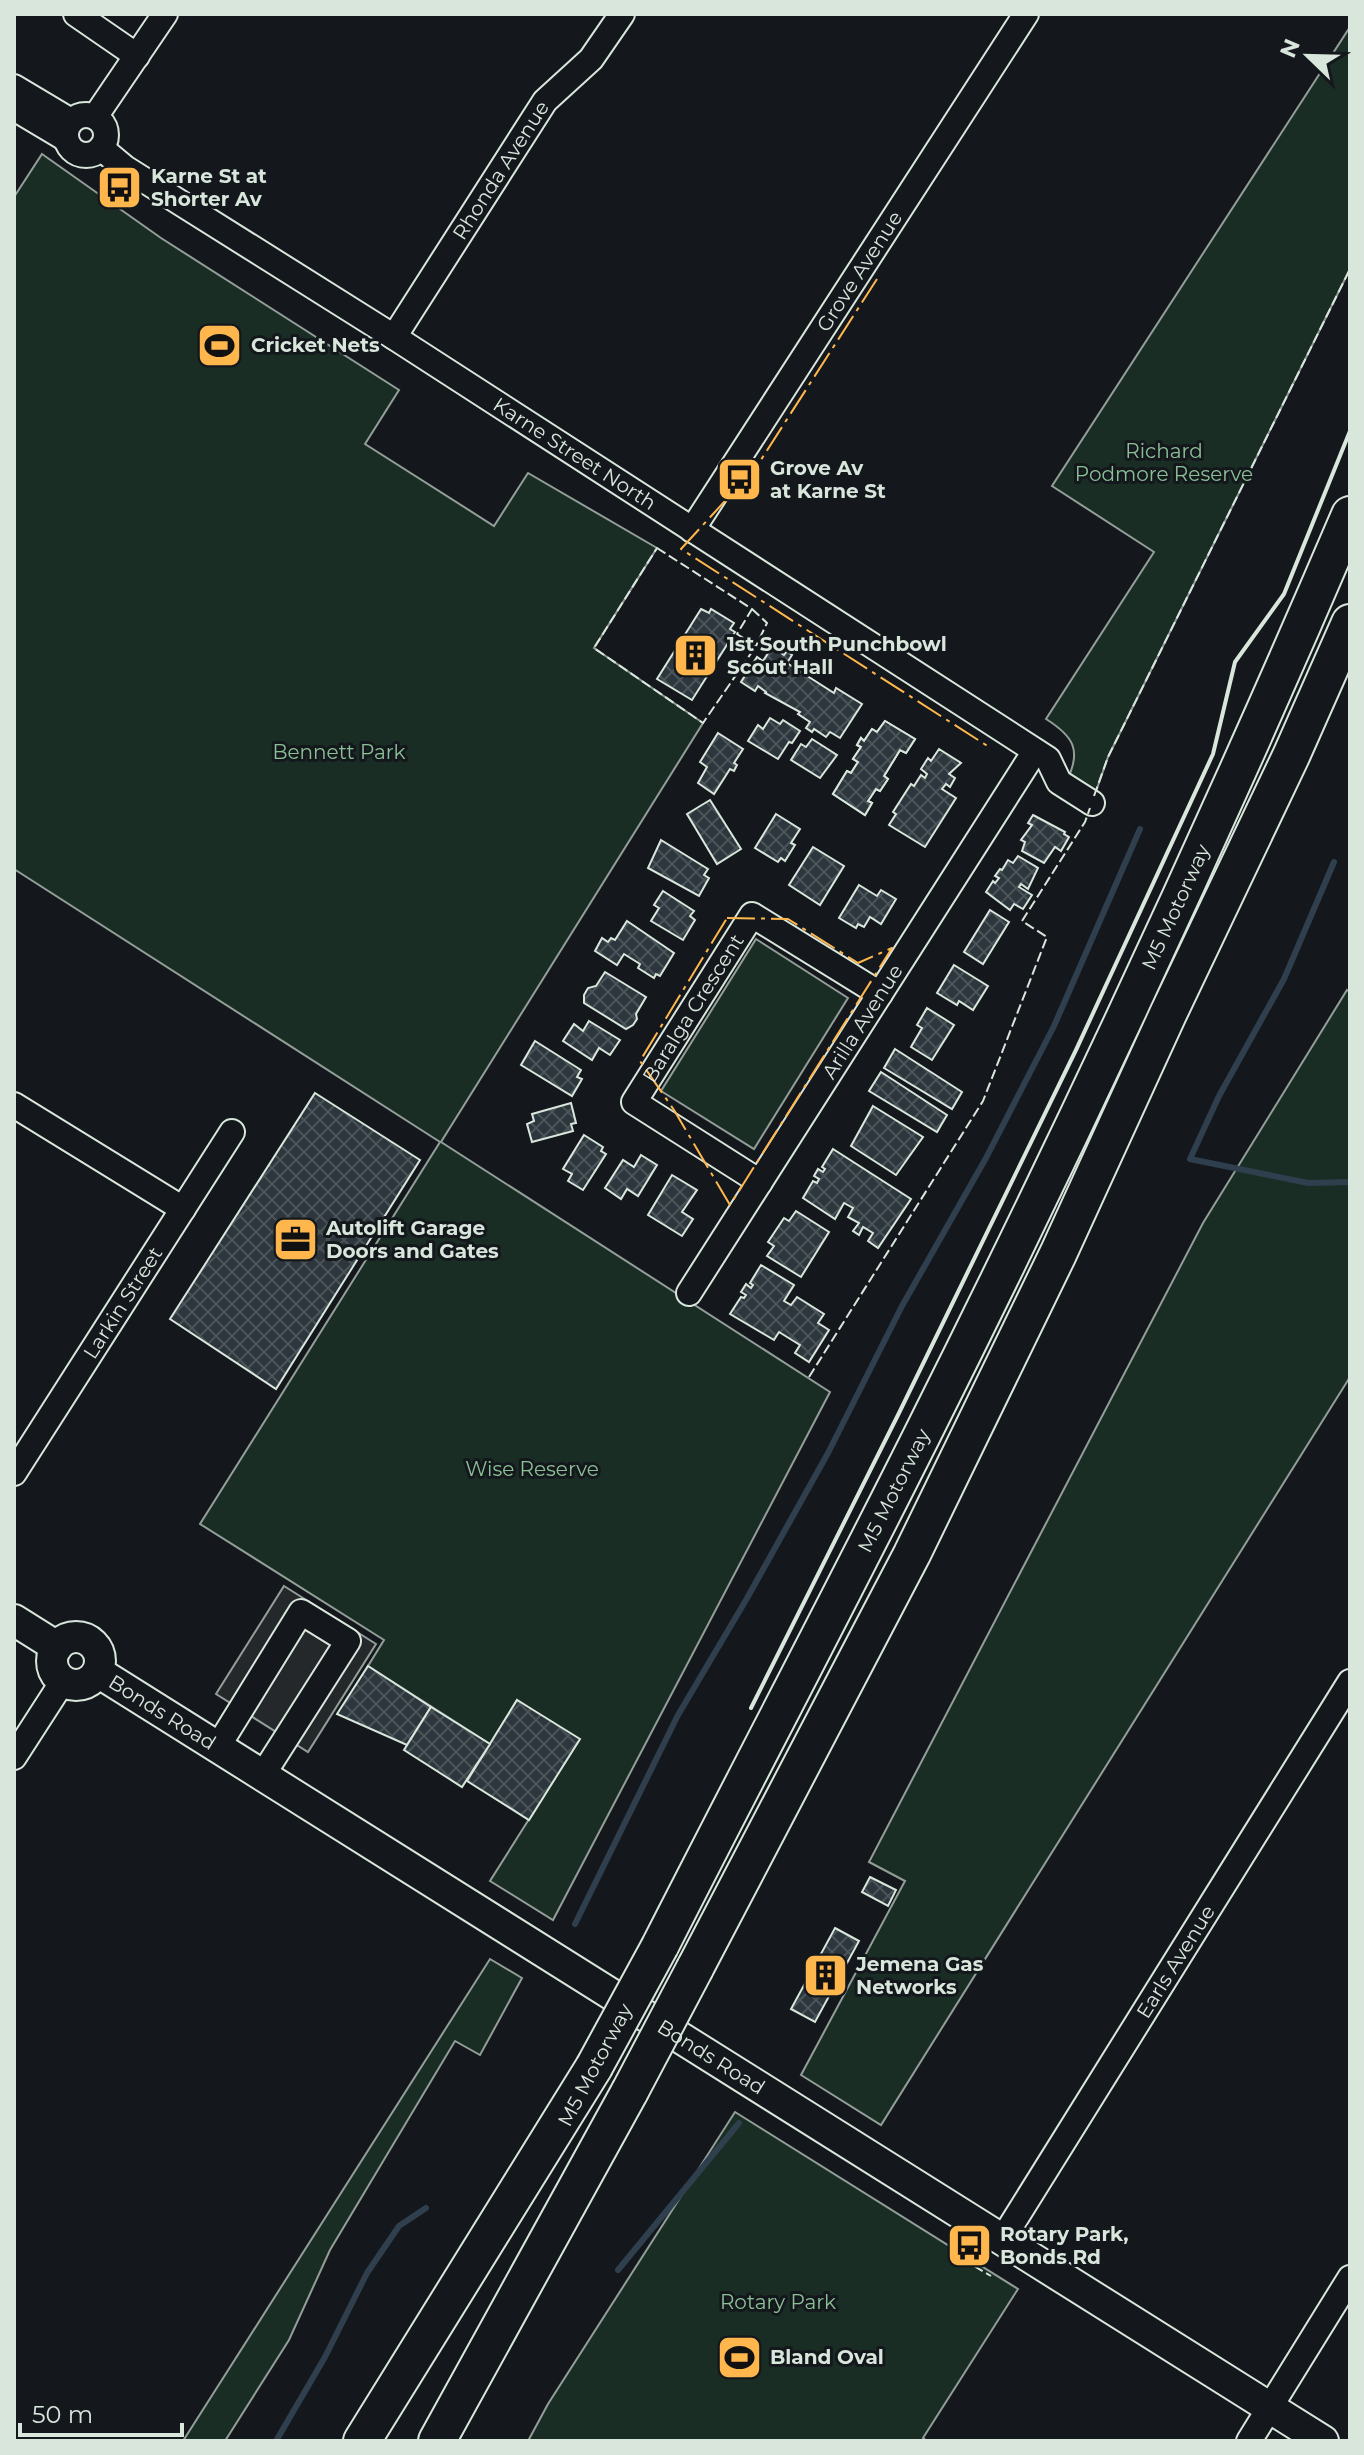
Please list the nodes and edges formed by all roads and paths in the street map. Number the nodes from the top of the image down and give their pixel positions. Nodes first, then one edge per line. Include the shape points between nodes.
1 (76, 14) edge
2 (165, 14) edge
3 (622, 14) edge
4 (1026, 14) edge
5 (137, 56) junction
6 (14, 87) edge
7 (14, 108) edge
8 (77, 125) junction
9 (101, 148) junction
10 (394, 337) junction
11 (1350, 515) edge
12 (692, 530) junction
13 (1350, 623) edge
14 (1042, 755) junction
15 (1092, 803) dead end
16 (880, 994) junction
17 (14, 1105) edge
18 (232, 1132) dead end
19 (760, 1182) junction
20 (183, 1209) junction
21 (689, 1293) dead end
22 (14, 1473) edge
23 (14, 1620) edge
24 (57, 1647) junction
25 (98, 1672) junction
26 (63, 1681) junction
27 (1350, 1682) edge
28 (217, 1748) junction
29 (14, 1757) edge
30 (262, 1776) junction
31 (594, 2067) junction
32 (1002, 2240) junction
33 (1350, 2278) edge
34 (1270, 2407) junction
35 (362, 2441) edge
36 (390, 2441) edge
37 (437, 2441) edge
38 (1249, 2441) edge
39 (1323, 2441) edge

1 - 5 street
2 - 5 street
3 - 10 street, Rhonda Avenue via 591,59 545,101
4 - 12 street, Grove Avenue
5 - 8 street
6 - 8 street
7 - 8 street
8 - 9 street via 106,131
8 - 9 street via 72,150 90,155
9 - 10 street, Karne Street North
10 - 12 street, Karne Street North
11 - 31 highway, M5 Motorway, bridge via 1203,847 927,1426
12 - 14 street, Karne Street North
13 - 37 highway, M5 Motorway, bridge via 1058,1254 912,1554 630,2091
14 - 15 street via 1059,782
14 - 16 street, Arilla Avenue
16 - 19 street, Arilla Avenue
16 - 19 street, Baralga Crescent via 752,915 634,1102
17 - 20 street
18 - 20 street, Larkin Street
19 - 21 street, Arilla Avenue
20 - 22 street, Larkin Street
23 - 24 main road
24 - 25 main road via 70,1637 86,1638 98,1649
24 - 26 main road via 54,1669
25 - 26 main road via 86,1683
25 - 28 main road, Bonds Road
26 - 29 street
27 - 32 street, Earls Avenue
28 - 30 main road, Bonds Road
28 - 30 street via 301,1612 348,1641
30 - 32 main road, Bonds Road
31 - 35 highway
31 - 36 highway, M5 Motorway
32 - 34 main road, Bonds Road
33 - 34 street
34 - 38 street
34 - 39 main road, Bonds Road

